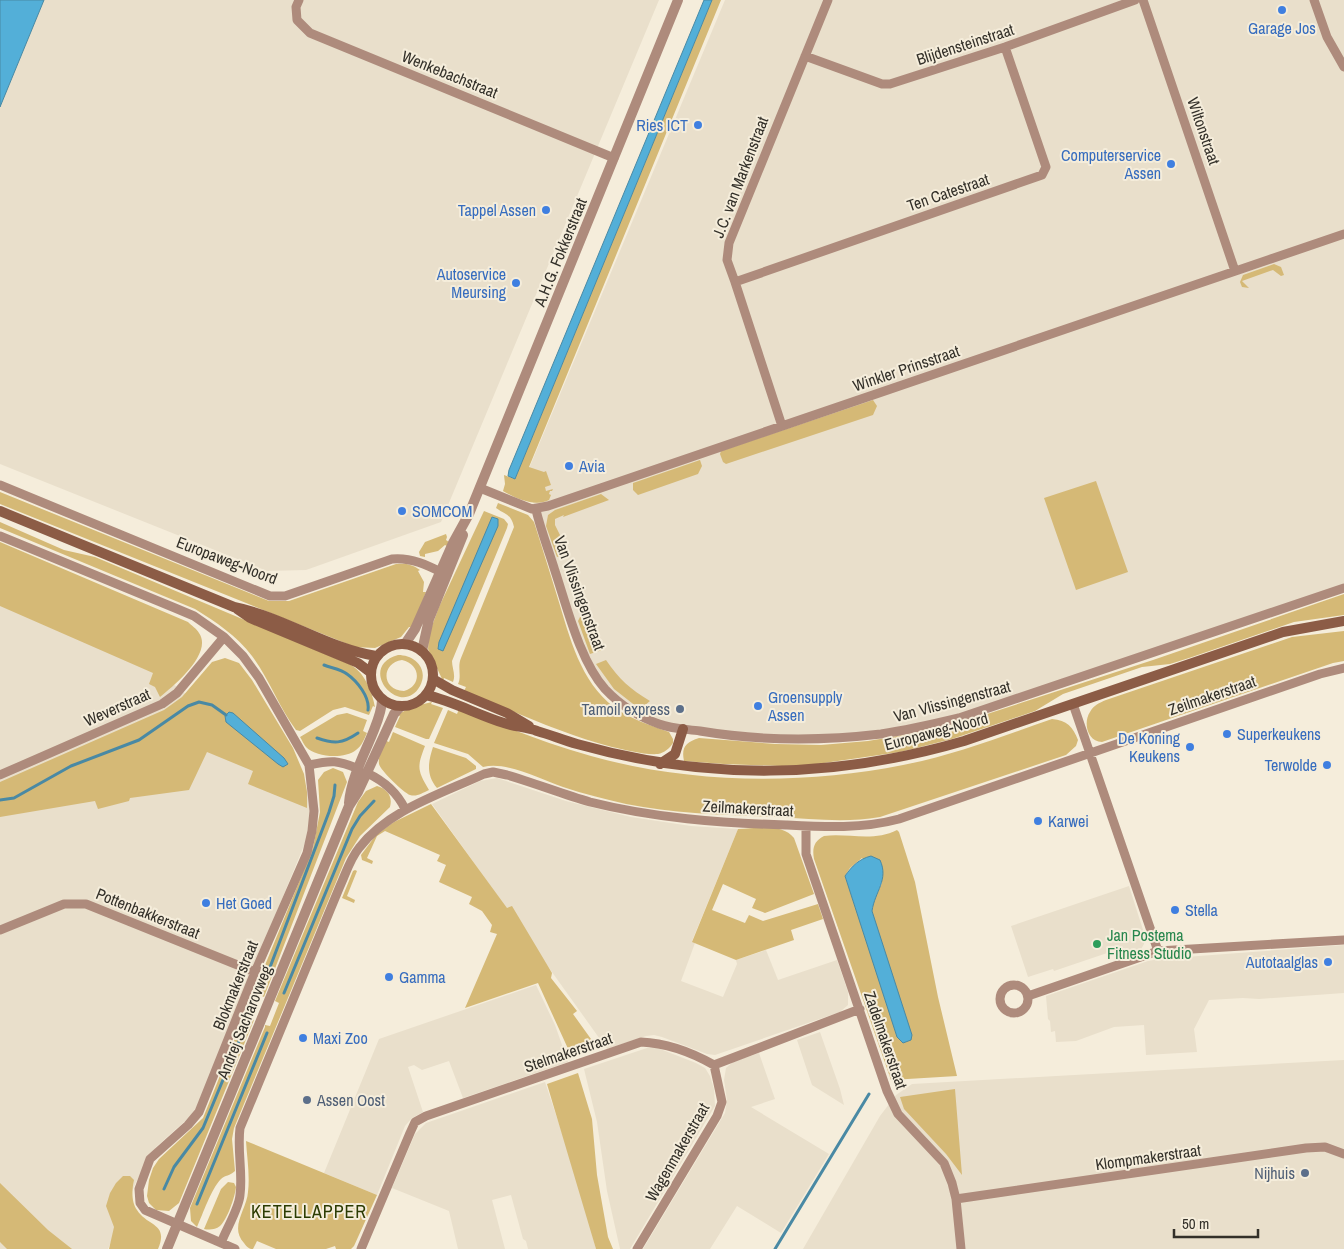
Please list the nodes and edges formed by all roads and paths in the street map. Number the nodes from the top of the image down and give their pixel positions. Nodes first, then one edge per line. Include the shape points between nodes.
1 (299, 0) edge
2 (678, 0) edge
3 (828, 0) edge
4 (1135, 0) edge
5 (1143, 0) edge
6 (1314, 0) edge
7 (1005, 47) junction
8 (804, 56) junction
9 (1344, 67) edge
10 (614, 158) junction
11 (1344, 234) edge
12 (1235, 271) junction
13 (735, 282) junction
14 (782, 426) junction
15 (0, 485) edge
16 (480, 488) junction
17 (536, 510) junction
18 (0, 511) edge
19 (0, 536) edge
20 (444, 573) junction
21 (1344, 588) edge
22 (234, 607) junction
23 (1344, 623) edge
24 (224, 636) junction
25 (405, 644) junction
26 (422, 651) junction
27 (376, 656) junction
28 (1344, 668) edge
29 (370, 672) junction
30 (433, 679) junction
31 (426, 695) junction
32 (382, 700) junction
33 (1072, 704) junction
34 (400, 707) junction
35 (683, 729) junction
36 (536, 730) junction
37 (1090, 753) junction
38 (660, 764) junction
39 (309, 765) junction
40 (363, 771) junction
41 (0, 775) edge
42 (405, 809) junction
43 (806, 826) junction
44 (0, 930) edge
45 (1344, 940) edge
46 (1158, 951) junction
47 (255, 972) junction
48 (1028, 996) dead end
49 (860, 1009) junction
50 (714, 1065) junction
51 (1344, 1154) edge
52 (956, 1199) junction
53 (177, 1225) junction
54 (221, 1243) junction
55 (167, 1249) edge
56 (235, 1249) edge
57 (361, 1249) edge
58 (637, 1249) edge
59 (961, 1249) edge

1 - 10 street, Wenkebachstraat via 297,20 310,33
2 - 10 street, A.H.G. Fokkerstraat
3 - 8 street, J.C. van Markenstraat
4 - 7 street, Blijdensteinstraat
5 - 12 street, Wiltonstraat
6 - 9 street via 1327,37
7 - 8 street, Blijdensteinstraat via 890,84
7 - 13 street, Ten Catestraat via 1046,167 1042,175
8 - 13 street, J.C. van Markenstraat via 729,243 726,260
10 - 16 street, A.H.G. Fokkerstraat
11 - 12 street, Winkler Prinsstraat
12 - 14 street, Winkler Prinsstraat
13 - 14 street, J.C. van Markenstraat
14 - 17 street, Winkler Prinsstraat
15 - 20 street, Europaweg-Noord via 270,596 285,596 392,559 413,560
16 - 17 street
16 - 20 street, A.H.G. Fokkerstraat via 463,536
17 - 35 street, Van Vlissingenstraat via 567,610 583,652 599,681 639,716
18 - 22 main road
19 - 24 street via 194,616
20 - 25 street, A.H.G. Fokkerstraat
20 - 26 street, A.H.G. Fokkerstraat
21 - 35 street, Van Vlissingenstraat via 1004,704 914,728 842,738 791,739
22 - 27 main road via 254,611 355,651
22 - 29 main road via 250,618
23 - 33 main road, Europaweg-Noord via 1283,632
24 - 39 street via 258,678
24 - 41 street, Weverstraat via 177,693 162,704
25 - 26 main road
25 - 27 main road via 389,646
26 - 30 main road via 431,664
27 - 29 main road
28 - 37 street, Zeilmakerstraat
29 - 32 main road via 372,687
30 - 31 main road
30 - 36 main road, Europaweg-Noord
31 - 34 main road via 415,704
31 - 36 main road, Europaweg-Noord via 505,723
32 - 34 main road
32 - 40 street, Andrej Sacharovweg
33 - 37 street
33 - 38 main road, Europaweg-Noord via 964,742 856,766 794,772 729,771
34 - 40 street, Andrej Sacharovweg
35 - 38 main road via 675,754
36 - 38 main road, Europaweg-Noord via 590,748
37 - 43 street, Zeilmakerstraat via 886,822 859,827
37 - 46 street
39 - 40 street via 340,761
39 - 47 street, Blokmakerstraat via 314,811 307,853
40 - 42 street via 383,781 401,799
40 - 53 street, Andrej Sacharovweg via 350,790 349,806
42 - 43 street, Zeilmakerstraat via 493,772 574,798 647,814
42 - 54 street via 385,822 359,847 350,862 240,1128 240,1198
43 - 49 street, Zadelmakerstraat via 806,854
44 - 47 street, Pottenbakkerstraat via 64,904 86,904
45 - 46 street
46 - 48 street
47 - 53 street, Blokmakerstraat via 199,1112 150,1159 140,1183 140,1203 145,1210
49 - 50 street
49 - 52 street, Zadelmakerstraat via 898,1114 944,1163
50 - 57 street, Stelmakerstraat via 670,1045 641,1042 426,1116 415,1122
50 - 58 street, Wagenmakerstraat via 722,1102 717,1116
51 - 52 street, Klompmakerstraat via 1325,1147 1306,1148
52 - 59 street, Zadelmakerstraat
53 - 54 street
53 - 55 street, Andrej Sacharovweg
54 - 56 street

